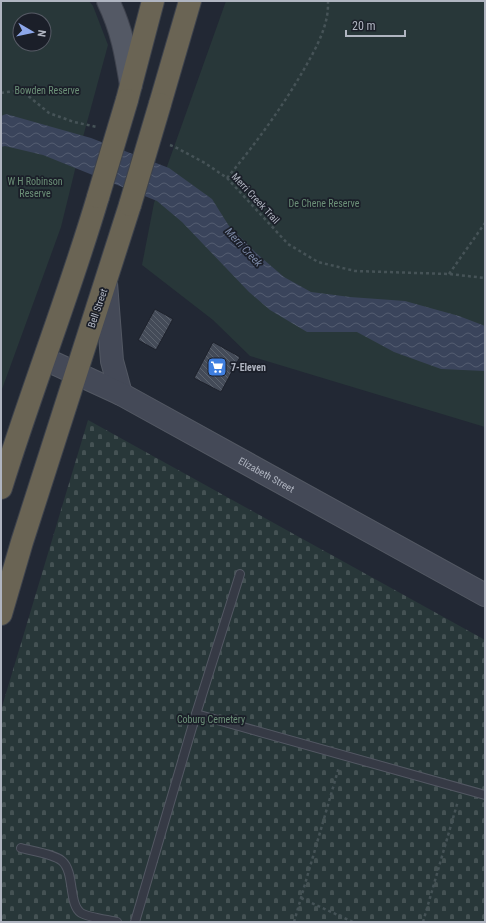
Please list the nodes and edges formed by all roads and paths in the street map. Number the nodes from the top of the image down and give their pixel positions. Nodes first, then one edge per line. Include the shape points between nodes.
1 (108, 1) edge
2 (153, 1) edge
3 (190, 1) edge
4 (328, 1) edge
5 (129, 92) junction
6 (1, 93) edge
7 (102, 128) dead end
8 (168, 145) dead end
9 (227, 178) junction
10 (485, 223) edge
11 (449, 274) junction
12 (485, 278) edge
13 (106, 282) junction
14 (45, 359) junction
15 (76, 373) junction
16 (120, 394) junction
17 (1, 488) edge
18 (240, 574) dead end
19 (485, 595) edge
20 (1, 614) edge
21 (196, 714) junction
22 (342, 755) junction
23 (461, 788) junction
24 (485, 795) edge
25 (21, 848) dead end
26 (301, 898) junction
27 (117, 922) edge
28 (135, 922) edge
29 (294, 922) edge
30 (353, 922) edge
31 (423, 922) edge

1 - 5 main road via 124,40
2 - 5 highway
3 - 13 highway, Bell Street, bridge
4 - 9 path via 327,17 320,37 290,95
5 - 14 highway, bridge via 84,242
6 - 7 path via 21,90 49,114
8 - 9 path, Merri Creek Trail via 205,163
9 - 11 path, Merri Creek Trail via 288,244 318,262 355,271
10 - 11 path
11 - 12 path, Merri Creek Trail
13 - 15 highway, Bell Street
13 - 16 main road via 112,361
14 - 15 main road, Elizabeth Street
14 - 17 highway
15 - 16 main road, Elizabeth Street
15 - 20 highway, Bell Street
16 - 19 main road, Elizabeth Street
18 - 21 lane
21 - 22 lane
21 - 28 lane
22 - 23 lane
22 - 26 path
23 - 24 lane
23 - 31 path
25 - 27 lane via 63,862 68,871 76,908 81,913
26 - 29 path
26 - 30 path

